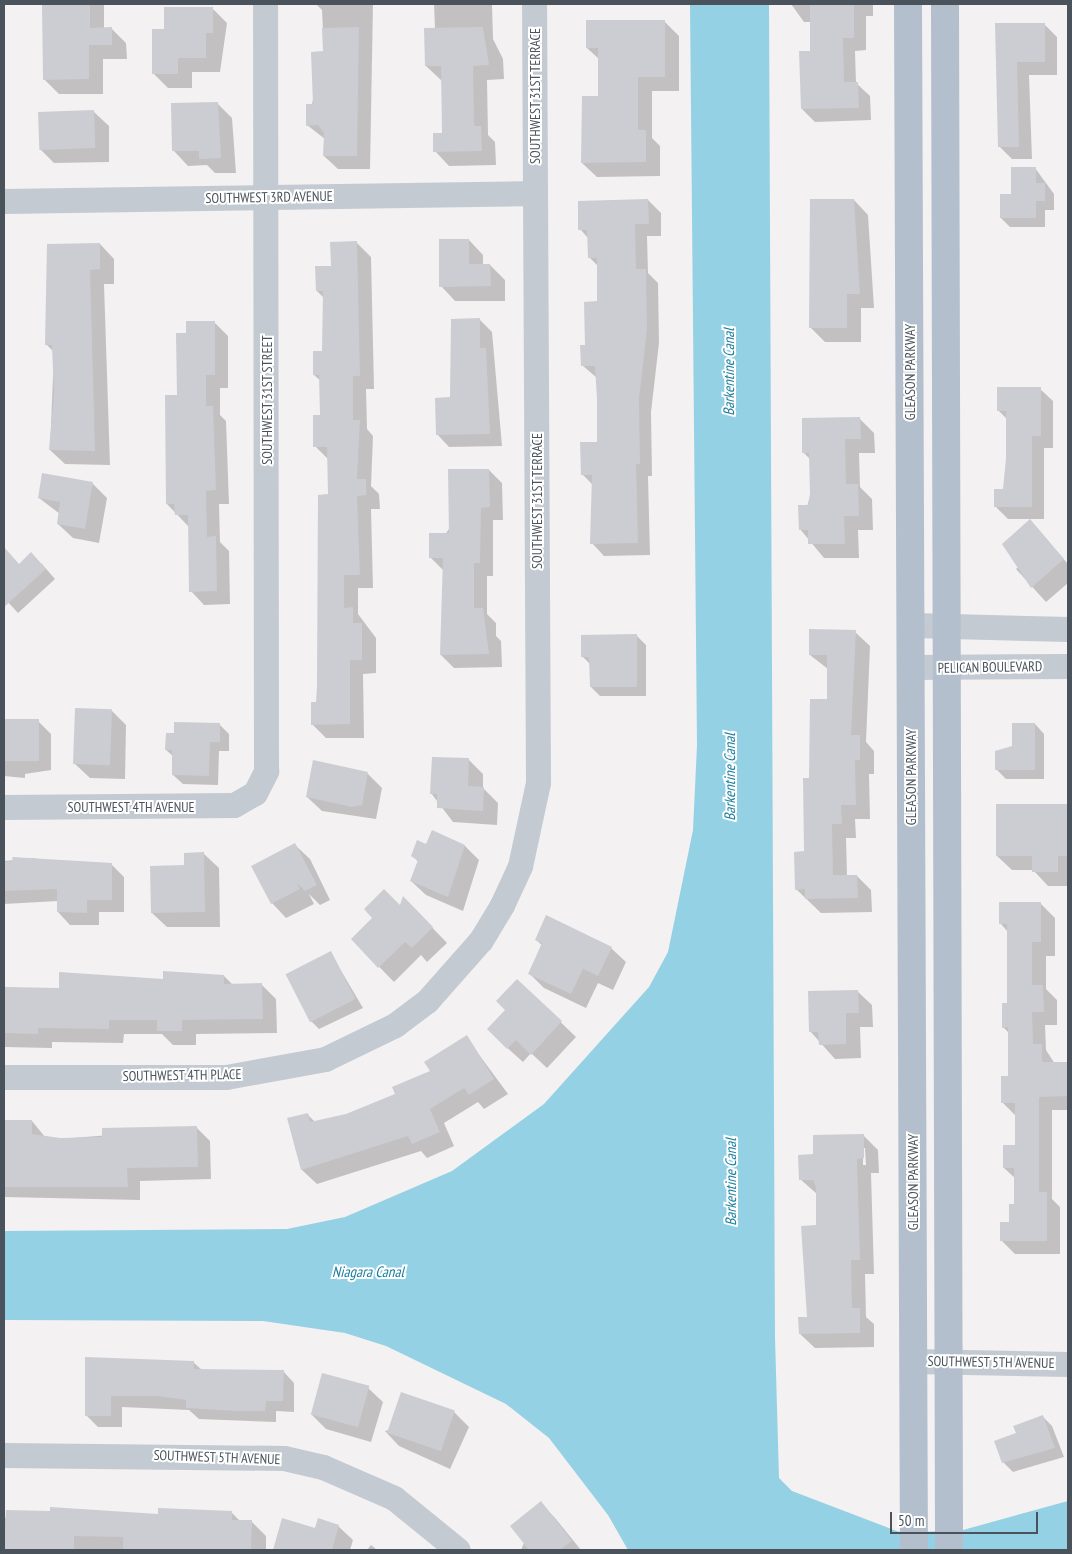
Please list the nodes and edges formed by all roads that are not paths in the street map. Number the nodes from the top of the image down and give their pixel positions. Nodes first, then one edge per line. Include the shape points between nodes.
1 (265, 4) edge
2 (534, 4) edge
3 (908, 4) edge
4 (945, 4) edge
5 (535, 193) junction
6 (266, 197) junction
7 (4, 201) edge
8 (912, 625) junction
9 (947, 627) junction
10 (1068, 629) edge
11 (1068, 666) edge
12 (911, 667) junction
13 (948, 668) junction
14 (254, 793) joint
15 (4, 807) edge
16 (453, 976) joint
17 (4, 1076) edge
18 (914, 1361) junction
19 (950, 1361) junction
20 (1068, 1364) edge
21 (4, 1455) edge
22 (450, 1542) edge
23 (914, 1550) edge
24 (949, 1550) edge

1 - 6 street, SOUTHWEST 31ST STREET
2 - 5 street, SOUTHWEST 31ST TERRACE
3 - 8 main road, GLEASON PARKWAY
4 - 9 main road
5 - 6 street, SOUTHWEST 3RD AVENUE
5 - 16 street, SOUTHWEST 31ST TERRACE via 538,783 520,866 481,940
6 - 7 street, SOUTHWEST 3RD AVENUE
6 - 14 street, SOUTHWEST 31ST STREET via 269,740 266,771
8 - 9 street
8 - 12 main road, GLEASON PARKWAY
9 - 10 street
9 - 13 main road
11 - 13 street, PELICAN BOULEVARD
12 - 13 street, PELICAN BOULEVARD
12 - 18 main road, GLEASON PARKWAY
13 - 19 main road
14 - 15 street, SOUTHWEST 4TH AVENUE via 234,805
16 - 17 street, SOUTHWEST 4TH PLACE via 387,1030 359,1046 292,1067 226,1077
18 - 19 street, SOUTHWEST 5TH AVENUE
18 - 23 main road, GLEASON PARKWAY
19 - 20 street, SOUTHWEST 5TH AVENUE
19 - 24 main road
21 - 22 street, SOUTHWEST 5TH AVENUE via 284,1458 359,1481 394,1498

